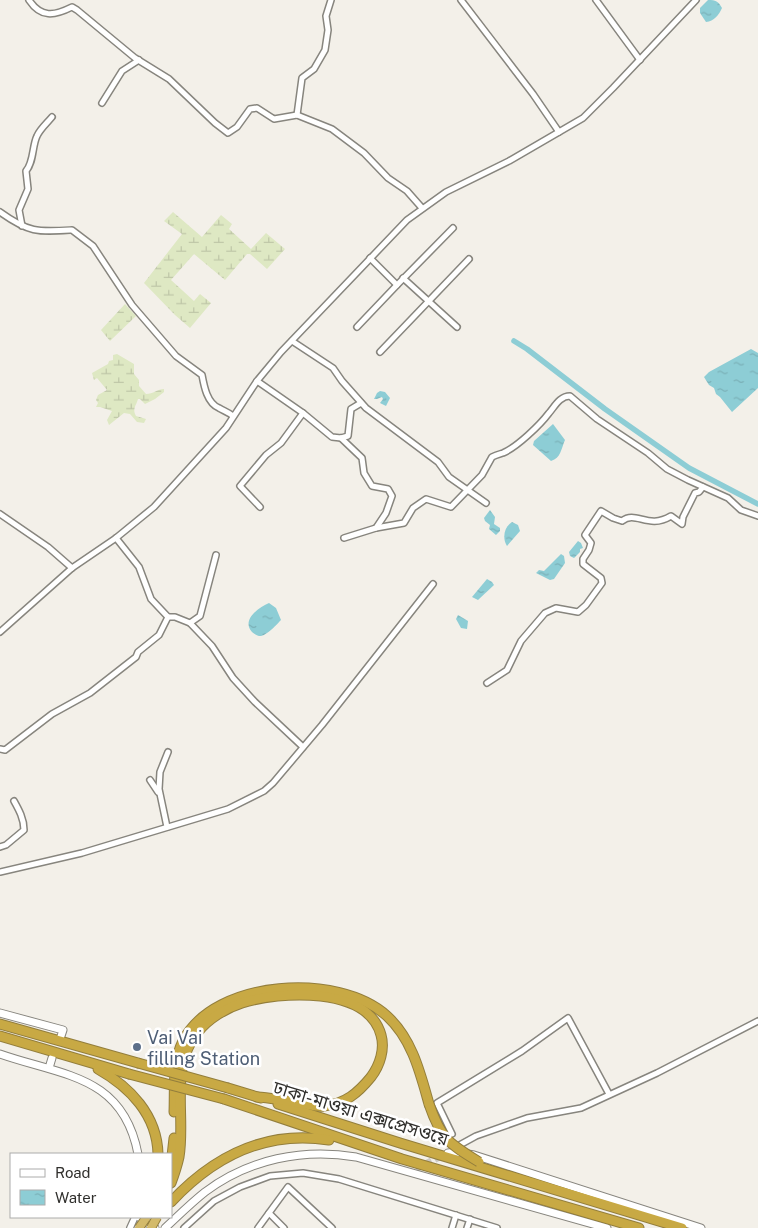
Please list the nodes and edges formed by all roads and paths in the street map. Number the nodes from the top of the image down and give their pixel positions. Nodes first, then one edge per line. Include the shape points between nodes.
1 (29, 0) edge
2 (331, 0) edge
3 (461, 0) edge
4 (596, 0) edge
5 (696, 0) edge
6 (139, 60) junction
7 (640, 60) junction
8 (102, 103) dead end
9 (297, 115) junction
10 (52, 117) dead end
11 (559, 132) junction
12 (422, 208) junction
13 (0, 212) edge
14 (22, 226) junction
15 (452, 228) dead end
16 (370, 258) junction
17 (469, 259) dead end
18 (403, 278) junction
19 (397, 285) junction
20 (429, 302) junction
21 (457, 327) dead end
22 (357, 328) dead end
23 (292, 341) junction
24 (380, 352) dead end
25 (258, 382) junction
26 (361, 403) junction
27 (303, 413) junction
28 (233, 416) junction
29 (341, 438) junction
30 (703, 487) junction
31 (466, 490) junction
32 (486, 503) dead end
33 (260, 507) dead end
34 (0, 514) edge
35 (758, 516) edge
36 (376, 528) junction
37 (116, 538) junction
38 (344, 538) dead end
39 (216, 555) dead end
40 (72, 568) junction
41 (434, 584) dead end
42 (168, 617) junction
43 (190, 623) junction
44 (0, 632) edge
45 (487, 683) dead end
46 (303, 748) junction
47 (0, 749) edge
48 (168, 752) dead end
49 (150, 780) dead end
50 (160, 794) junction
51 (14, 801) dead end
52 (167, 827) junction
53 (0, 847) edge
54 (0, 872) edge
55 (0, 1013) edge
56 (758, 1021) edge
57 (0, 1024) edge
58 (0, 1036) edge
59 (61, 1036) dead end
60 (0, 1054) edge
61 (52, 1058) dead end
62 (83, 1061) junction
63 (49, 1068) junction
64 (610, 1094) junction
65 (256, 1097) junction
66 (452, 1134) dead end
67 (352, 1143) junction
68 (138, 1153) edge
69 (158, 1153) edge
70 (448, 1153) joint
71 (172, 1157) edge
72 (495, 1171) junction
73 (172, 1180) edge
74 (172, 1201) edge
75 (269, 1214) junction
76 (456, 1215) junction
77 (145, 1218) edge
78 (470, 1219) junction
79 (155, 1228) edge
80 (165, 1228) edge
81 (184, 1228) edge
82 (258, 1228) edge
83 (284, 1228) edge
84 (332, 1228) edge
85 (452, 1228) edge
86 (467, 1228) edge
87 (497, 1228) edge
88 (607, 1228) edge
89 (639, 1228) edge
90 (682, 1228) edge
91 (702, 1228) edge

1 - 6 street via 44,14 60,13 72,7
2 - 9 street via 326,16 325,50 314,69 302,78
3 - 11 street
4 - 7 street
5 - 7 street
6 - 8 street via 122,71
6 - 9 street via 169,79 228,133 237,128 250,109 257,108 274,119
7 - 11 street via 583,118
9 - 12 street via 332,129 364,153
10 - 14 street via 36,137 26,171 28,189 19,210
11 - 12 street
12 - 16 street
13 - 14 street
14 - 28 street via 38,232 72,230 93,246 132,306 176,356 202,375 206,392 217,408
15 - 18 street
16 - 19 street
16 - 23 street
17 - 20 street
18 - 19 street
18 - 20 street
19 - 22 street
20 - 21 street
20 - 24 street
23 - 25 street
23 - 26 street via 333,368
25 - 27 street
25 - 28 street
26 - 29 street via 351,409 348,436
26 - 31 street via 438,462 449,477
27 - 29 street via 332,437
27 - 33 street via 281,443 266,455 240,486
28 - 37 street via 226,428 154,507
29 - 36 street via 362,458 364,473 372,486 388,489 392,496
30 - 31 street via 666,469 566,396 519,442 492,457 482,475
30 - 35 street via 728,498 741,510
30 - 45 street via 695,493 682,524 671,516 654,523 633,517 622,521 601,510 585,535 591,542 583,559 583,564 601,578 598,591 578,612 556,608 545,613 521,640 506,670
31 - 32 street
31 - 36 street via 451,507 426,499 413,508 404,523
34 - 40 street
36 - 38 street
37 - 40 street
37 - 42 street via 139,567 151,599
39 - 43 street via 200,616
40 - 44 street
41 - 46 street
42 - 43 street
42 - 47 street via 159,635 136,657 5,750
43 - 46 street via 212,646 249,696
46 - 52 street via 264,791 228,809
48 - 50 street via 160,772
49 - 50 street
50 - 52 street
51 - 53 street via 24,830
52 - 54 street via 82,853
55 - 59 main road via 62,1030
56 - 64 street via 657,1074
57 - 65 highway, ঢাকা-মাওয়া এক্সপ্রেসওয়ে, bridge
58 - 62 highway, ঢাকা-মাওয়া এক্সপ্রেসওয়ে
60 - 63 main road
61 - 63 main road
62 - 67 highway, ঢাকা-মাওয়া এক্সপ্রেসওয়ে, bridge via 224,1099
62 - 69 highway via 128,1089 141,1104 151,1122
63 - 68 main road via 74,1075 113,1101 130,1128
64 - 66 street via 568,1018 437,1103
64 - 70 street via 581,1108 527,1118 476,1136
65 - 72 highway, ঢাকা-মাওয়া এক্সপ্রেসওয়ে
65 - 73 highway via 322,1106 339,1104 351,1098 363,1088 380,1059 383,1048 378,1026 367,1012 351,1003 299,995 241,1004 208,1021 194,1038 185,1059 181,1082 179,1156
67 - 74 highway via 303,1137 247,1147 210,1166
67 - 89 highway, ঢাকা-মাওয়া এক্সপ্রেসওয়ে
70 - 91 main road via 474,1155
71 - 72 highway, bridge via 175,1065 183,1041 205,1016 228,1002 274,989 298,987 349,996 370,1004 387,1016 412,1049 439,1130 449,1143
72 - 90 highway, ঢাকা-মাওয়া এক্সপ্রেসওয়ে
75 - 82 street
75 - 83 street
75 - 84 street via 288,1187
76 - 78 street
76 - 81 street via 339,1178 303,1173 270,1176 240,1187 214,1201
76 - 85 street
77 - 79 main road
78 - 86 street
78 - 87 street
80 - 88 main road via 205,1192 244,1169 297,1155 336,1154 412,1170

